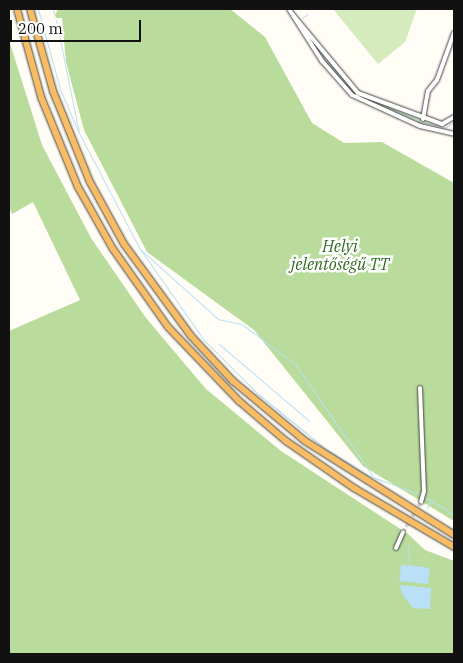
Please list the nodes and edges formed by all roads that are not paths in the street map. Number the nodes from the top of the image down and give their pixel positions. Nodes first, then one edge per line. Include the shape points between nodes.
1 (17, 9) edge
2 (30, 9) edge
3 (288, 9) edge
4 (293, 15) junction
5 (454, 33) edge
6 (454, 117) edge
7 (423, 119) junction
8 (441, 129) junction
9 (454, 134) edge
10 (420, 388) dead end
11 (423, 498) tunnel mouth
12 (403, 532) tunnel mouth
13 (454, 535) edge
14 (454, 547) edge
15 (396, 548) dead end

1 - 14 highway via 42,97 75,180 113,249 164,322 213,376 286,441 354,488
2 - 13 highway via 53,91 90,182 124,244 191,336 233,381 289,430 356,477
3 - 4 street
4 - 7 street via 358,93
4 - 8 street via 322,61 352,95
5 - 7 street via 437,80 428,91
6 - 8 street
7 - 8 street
8 - 9 street
10 - 11 street
12 - 15 street

